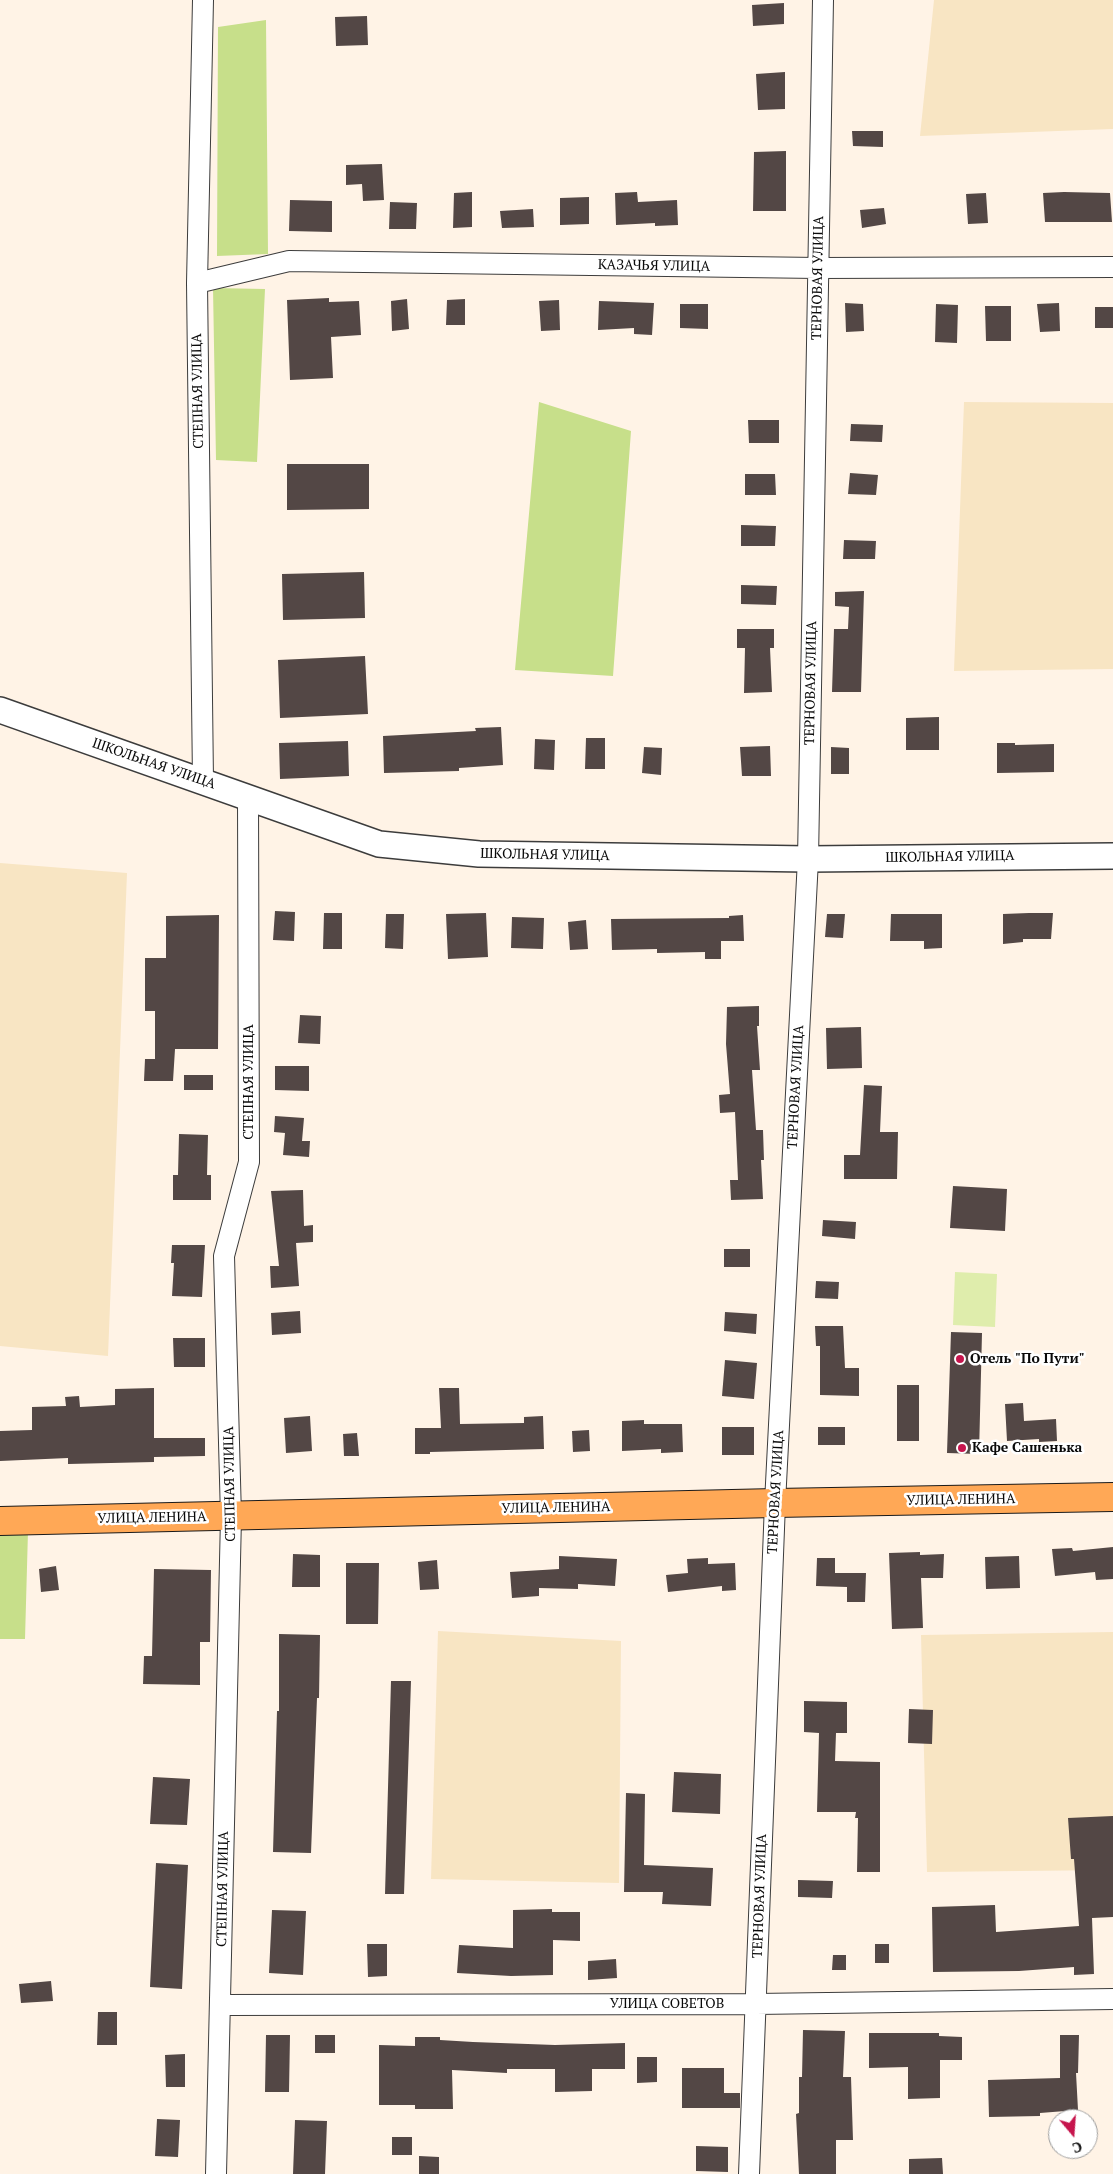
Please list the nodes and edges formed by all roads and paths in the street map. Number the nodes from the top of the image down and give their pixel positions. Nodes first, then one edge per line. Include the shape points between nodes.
1 (203, 0) edge
2 (824, 0) edge
3 (1113, 267) edge
4 (818, 268) junction
5 (197, 283) junction
6 (0, 710) edge
7 (203, 781) junction
8 (248, 798) junction
9 (1113, 856) edge
10 (808, 859) junction
11 (1113, 1497) edge
12 (775, 1503) junction
13 (231, 1517) junction
14 (0, 1521) edge
15 (1113, 1999) edge
16 (221, 2004) junction
17 (756, 2004) junction
18 (216, 2174) edge
19 (748, 2174) edge

1 - 5 street, СТЕПНАЯ УЛИЦА
2 - 4 street, ТЕРНОВАЯ УЛИЦА
3 - 4 street, КАЗАЧЬЯ УЛИЦА
4 - 5 street, КАЗАЧЬЯ УЛИЦА via 290,261
4 - 10 street, ТЕРНОВАЯ УЛИЦА
5 - 7 street, СТЕПНАЯ УЛИЦА
6 - 7 street, ШКОЛЬНАЯ УЛИЦА
7 - 8 street, ШКОЛЬНАЯ УЛИЦА
8 - 10 street, ШКОЛЬНАЯ УЛИЦА via 379,844 479,854
8 - 13 street, СТЕПНАЯ УЛИЦА via 249,1162 224,1256
9 - 10 street, ШКОЛЬНАЯ УЛИЦА
10 - 12 street, ТЕРНОВАЯ УЛИЦА
11 - 12 main road, УЛИЦА ЛЕНИНА
12 - 13 main road, УЛИЦА ЛЕНИНА
12 - 17 street, ТЕРНОВАЯ УЛИЦА
13 - 14 main road, УЛИЦА ЛЕНИНА
13 - 16 street, СТЕПНАЯ УЛИЦА
15 - 17 street, УЛИЦА СОВЕТОВ
16 - 17 street, УЛИЦА СОВЕТОВ
16 - 18 street, СТЕПНАЯ УЛИЦА
17 - 19 street, ТЕРНОВАЯ УЛИЦА

